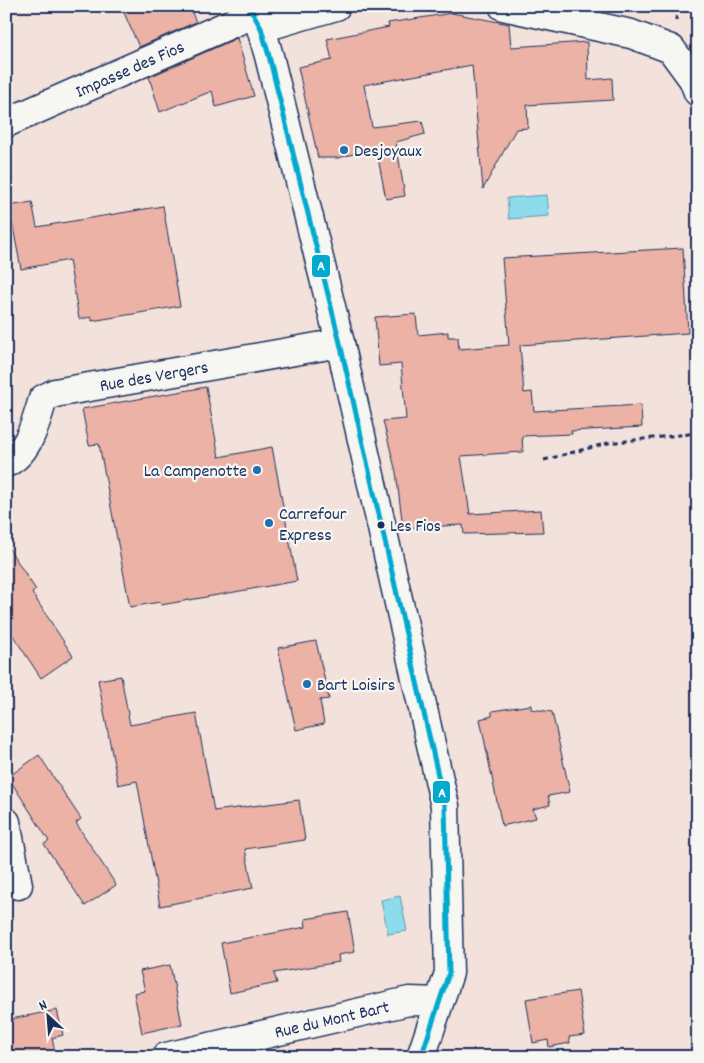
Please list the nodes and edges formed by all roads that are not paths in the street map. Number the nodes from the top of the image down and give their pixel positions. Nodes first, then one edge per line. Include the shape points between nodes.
1 (336, 6) edge
2 (503, 6) edge
3 (254, 16) edge
4 (698, 92) edge
5 (6, 123) edge
6 (340, 343) junction
7 (6, 463) edge
8 (6, 822) edge
9 (18, 885) dead end
10 (439, 1002) junction
11 (166, 1057) edge
12 (421, 1057) edge

1 - 3 main road, Impasse des Fios
2 - 4 main road via 631,34 671,48 693,79
3 - 5 main road, Impasse des Fios
3 - 6 main road
6 - 7 main road, Rue des Vergers via 55,394 43,400 26,444
6 - 10 main road via 445,806 449,973
8 - 9 main road
10 - 11 main road, Rue du Mont Bart via 409,1001
10 - 12 main road

